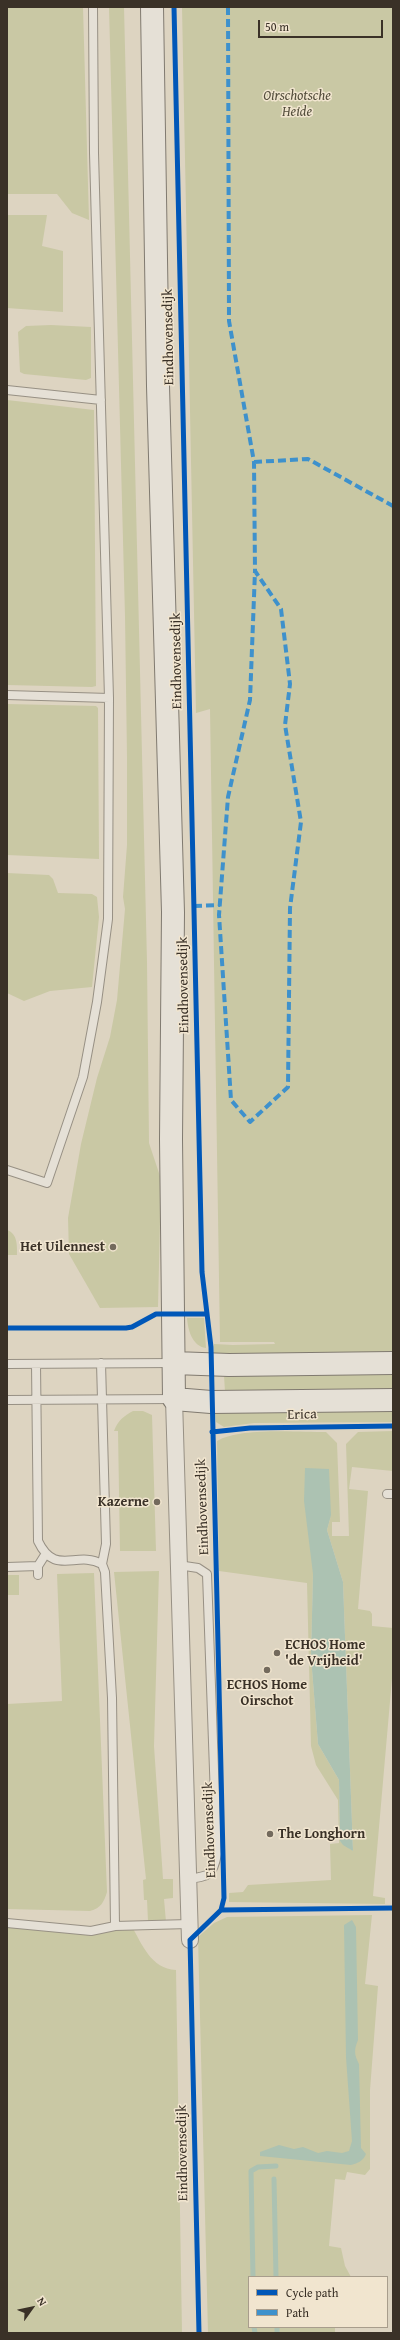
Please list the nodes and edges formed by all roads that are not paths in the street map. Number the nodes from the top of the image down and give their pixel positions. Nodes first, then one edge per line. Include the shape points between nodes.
1 (93, 7) edge
2 (152, 7) edge
3 (7, 390) edge
4 (101, 400) junction
5 (7, 695) edge
6 (109, 698) junction
7 (7, 1170) edge
8 (393, 1362) edge
9 (101, 1363) junction
10 (174, 1363) junction
11 (7, 1364) edge
12 (36, 1364) junction
13 (103, 1398) junction
14 (174, 1399) junction
15 (7, 1400) edge
16 (393, 1400) edge
17 (35, 1401) junction
18 (45, 1555) junction
19 (102, 1564) junction
20 (178, 1565) junction
21 (38, 1566) junction
22 (7, 1568) edge
23 (38, 1575) dead end
24 (188, 1879) junction
25 (7, 1923) edge
26 (189, 1924) junction
27 (115, 1926) junction
28 (190, 1940) dead end

1 - 4 lane
2 - 10 street, Eindhovensedijk via 158,386 173,912 171,1139
3 - 4 lane
4 - 6 lane
5 - 6 lane
6 - 7 lane via 108,919 97,1002 83,1077 47,1183
8 - 10 street via 228,1365
9 - 10 lane
9 - 12 lane
9 - 13 lane
10 - 14 street, Eindhovensedijk
11 - 12 lane
12 - 17 lane
13 - 14 lane
13 - 17 lane
13 - 19 lane via 106,1544
14 - 16 street, Erica via 211,1402
14 - 20 street, Eindhovensedijk
15 - 17 lane
17 - 18 lane via 38,1541
18 - 19 lane via 54,1560 95,1560
18 - 21 lane
19 - 27 lane via 106,1572 112,1698
20 - 24 street, Eindhovensedijk
20 - 24 lane, Eindhovensedijk via 198,1568 206,1574 217,1854 214,1868 207,1876
21 - 22 lane
21 - 23 lane
24 - 26 street, Eindhovensedijk
25 - 27 lane via 91,1931
26 - 27 lane
26 - 28 street, Eindhovensedijk

